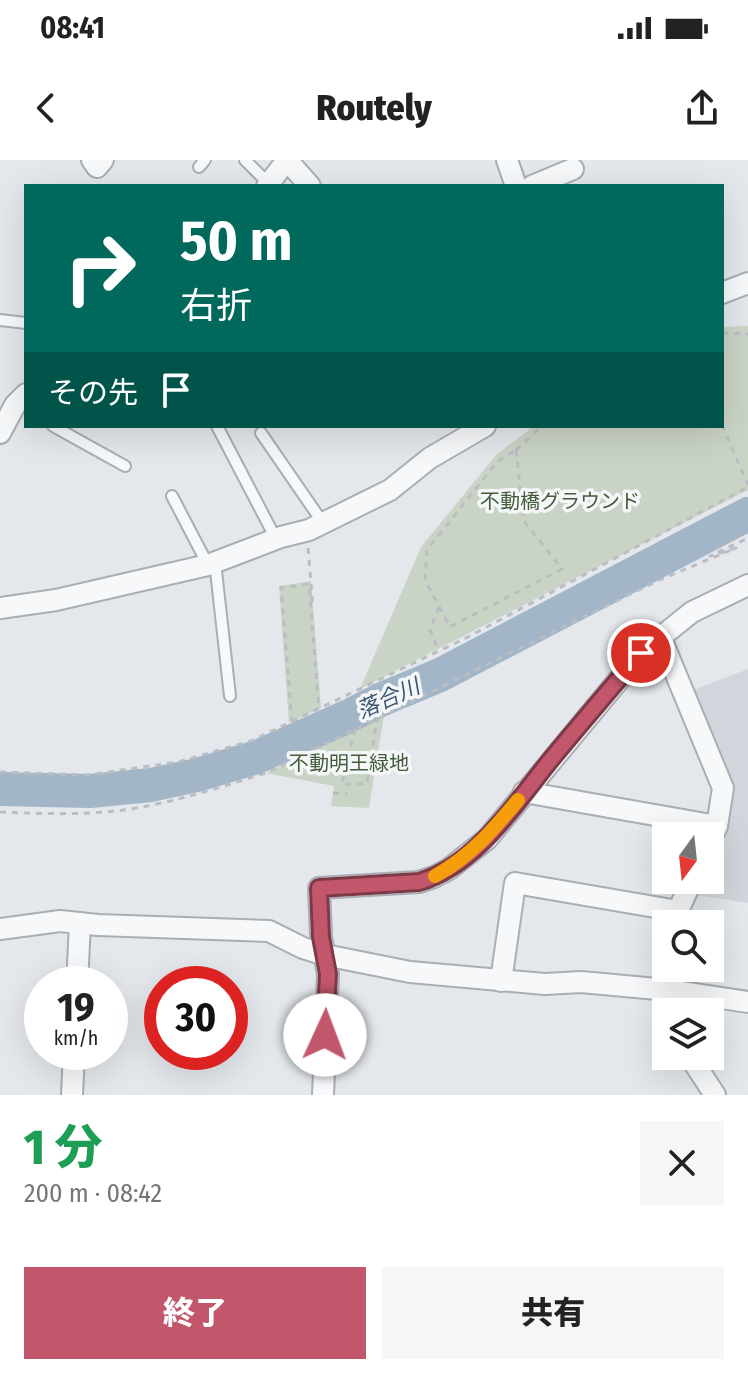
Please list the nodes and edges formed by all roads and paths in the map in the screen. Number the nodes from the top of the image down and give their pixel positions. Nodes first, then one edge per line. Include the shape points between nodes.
1 (92, 160) edge
2 (103, 160) edge
3 (245, 160) edge
4 (287, 160) edge
5 (507, 160) edge
6 (573, 169) dead end
7 (267, 184) edge
8 (269, 184) edge
9 (308, 184) edge
10 (515, 184) edge
11 (537, 184) edge
12 (748, 283) edge
13 (724, 292) edge
14 (0, 320) edge
15 (24, 323) edge
16 (724, 333) edge
17 (748, 334) edge
18 (22, 403) edge
19 (2, 427) edge
20 (57, 428) edge
21 (218, 428) edge
22 (478, 428) edge
23 (540, 428) edge
24 (723, 428) edge
25 (261, 433) dead end
26 (516, 450) junction
27 (125, 466) dead end
28 (748, 486) edge
29 (172, 496) dead end
30 (315, 527) junction
31 (748, 538) edge
32 (276, 539) junction
33 (212, 563) junction
34 (748, 585) edge
35 (439, 607) junction
36 (0, 608) edge
37 (660, 636) junction
38 (439, 651) junction
39 (230, 696) dead end
40 (320, 708) junction
41 (377, 719) junction
42 (292, 722) junction
43 (355, 729) junction
44 (0, 772) edge
45 (524, 792) junction
46 (333, 793) dead end
47 (347, 794) dead end
48 (0, 812) edge
49 (663, 822) edge
50 (716, 822) edge
51 (652, 913) edge
52 (80, 923) junction
53 (0, 929) edge
54 (325, 955) junction
55 (78, 966) edge
56 (501, 981) junction
57 (670, 982) edge
58 (670, 990) junction
59 (674, 998) edge
60 (748, 1002) edge
61 (73, 1070) edge
62 (699, 1070) edge
63 (72, 1095) edge
64 (323, 1095) edge
65 (715, 1095) edge

1 - 2 street via 97,167
3 - 7 lane
4 - 8 street
4 - 9 street
5 - 10 street
6 - 11 street
12 - 13 street
14 - 15 lane
16 - 17 path
18 - 19 street
20 - 27 lane
21 - 32 lane
22 - 30 street via 390,490
23 - 26 path
24 - 28 path
25 - 30 lane
26 - 35 path via 497,462 427,550 425,580
26 - 35 path via 524,521 562,569 450,627
28 - 38 path
29 - 33 lane
30 - 32 street
30 - 40 path
31 - 41 path
32 - 33 street
33 - 36 street
33 - 39 lane
34 - 37 street via 692,612
35 - 38 path via 430,630
37 - 45 street
37 - 50 street via 723,788
38 - 40 path
40 - 42 path
40 - 42 path via 309,584 281,588
41 - 43 path
41 - 43 path via 367,784 342,784
42 - 44 path via 251,741 178,762 87,775
43 - 48 path via 266,773 146,807
45 - 49 street
45 - 54 street via 487,839 434,877 319,888
46 - 47 path
51 - 56 street via 515,883
52 - 53 street
52 - 54 street via 269,931
52 - 55 street
54 - 56 street via 410,972
54 - 64 street
56 - 58 street
57 - 58 street
58 - 59 street
58 - 60 street
61 - 63 street
62 - 65 street

